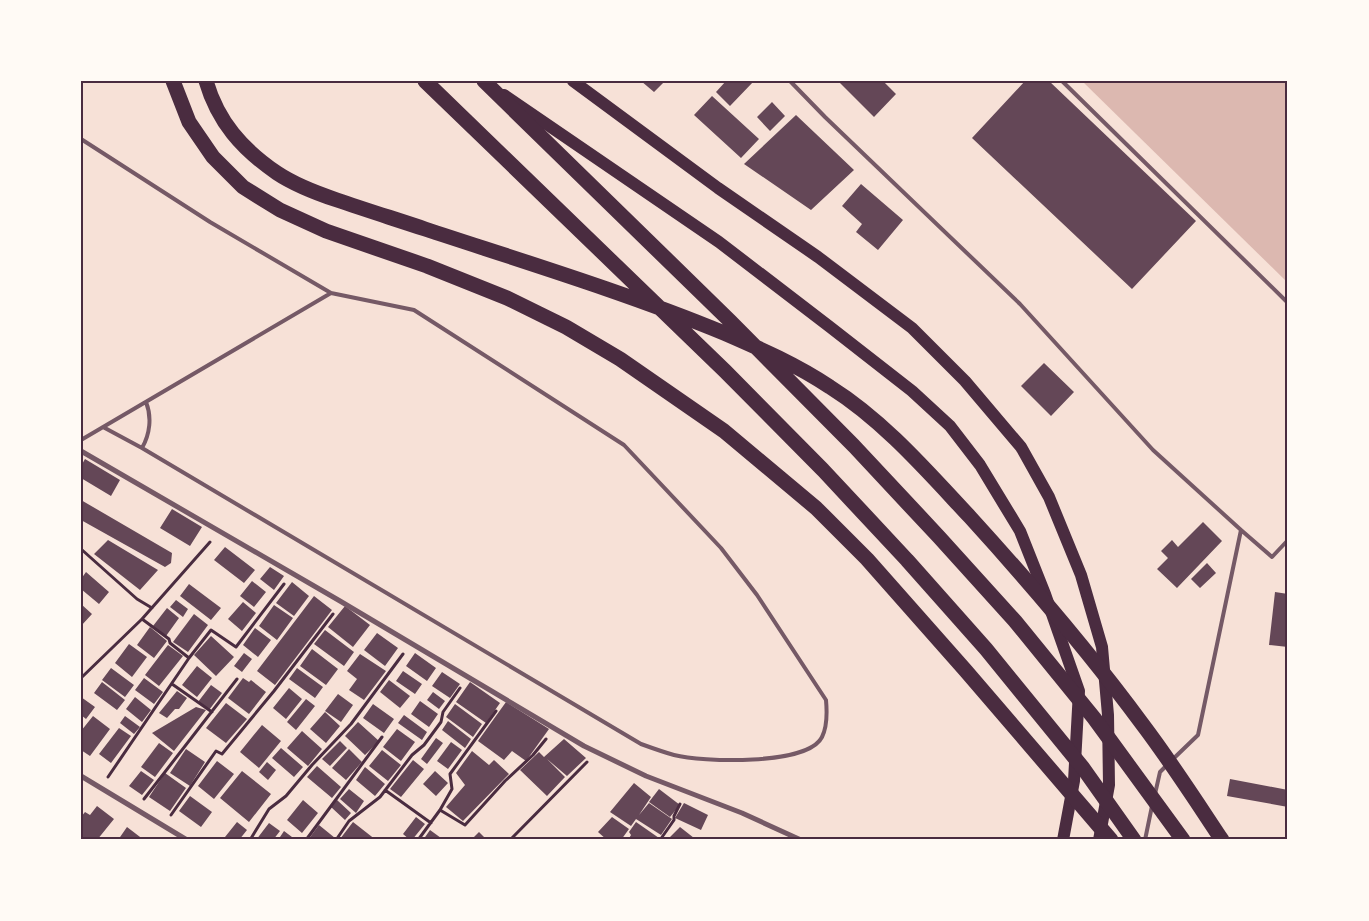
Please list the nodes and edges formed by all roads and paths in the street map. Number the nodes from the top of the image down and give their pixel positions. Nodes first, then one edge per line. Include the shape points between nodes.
1 (173, 81) edge
2 (206, 81) edge
3 (425, 81) edge
4 (483, 81) edge
5 (573, 81) edge
6 (790, 81) edge
7 (1062, 81) edge
8 (81, 139) edge
9 (331, 293) junction
10 (1288, 303) edge
11 (146, 402) junction
12 (103, 427) junction
13 (81, 440) edge
14 (142, 448) junction
15 (81, 451) edge
16 (220, 530) junction
17 (1241, 530) junction
18 (1288, 540) edge
19 (81, 549) edge
20 (288, 578) dead end
21 (152, 608) junction
22 (337, 610) dead end
23 (142, 618) junction
24 (405, 653) dead end
25 (189, 658) junction
26 (81, 678) edge
27 (237, 679) dead end
28 (464, 682) dead end
29 (172, 684) junction
30 (497, 709) dead end
31 (212, 712) junction
32 (552, 732) dead end
33 (382, 737) dead end
34 (588, 761) dead end
35 (81, 776) edge
36 (100, 788) junction
37 (385, 790) junction
38 (681, 802) dead end
39 (136, 809) junction
40 (440, 810) junction
41 (431, 823) junction
42 (164, 826) junction
43 (187, 840) edge
44 (250, 840) edge
45 (306, 840) edge
46 (336, 840) edge
47 (418, 840) edge
48 (510, 840) edge
49 (660, 840) edge
50 (801, 840) edge
51 (1063, 840) edge
52 (1099, 840) edge
53 (1111, 840) edge
54 (1134, 840) edge
55 (1146, 840) edge
56 (1183, 840) edge
57 (1222, 840) edge

1 - 53 highway via 189,122 214,158 242,187 280,210 326,231 507,298 566,327 620,359 724,431 816,508 867,558
2 - 57 highway via 211,99 227,127 251,153 287,179 334,199 647,304 723,333 790,362 863,410 944,489 1018,570 1143,726
3 - 54 highway via 726,371 823,470 998,664 1083,768
4 - 51 main road via 719,242 912,391 950,426 974,457 1020,531 1079,691 1074,781
4 - 56 highway via 730,321 940,536 1094,718
5 - 52 main road via 912,328 965,381 1021,447 1049,497 1081,575 1102,647 1108,715 1109,785
6 - 17 lane via 1020,304 1153,450
7 - 10 lane
8 - 9 lane via 210,222
9 - 11 lane
9 - 14 lane via 414,310 624,445 721,548 757,595 826,700 822,738 810,749 764,759 694,758 642,744
11 - 12 lane
11 - 14 lane via 150,417
12 - 13 lane
12 - 14 lane
15 - 16 street
16 - 21 path
16 - 50 street via 584,746 646,776
17 - 18 lane via 1272,557
17 - 55 lane via 1198,736 1160,772
19 - 21 path via 137,599
20 - 25 path via 236,647 211,630
21 - 23 path
22 - 42 path via 222,754 216,751
23 - 25 path
23 - 26 path
24 - 44 path via 351,724 286,796 269,809
25 - 29 path
27 - 31 path
28 - 37 path via 443,712 441,722
29 - 31 path
29 - 36 path
30 - 40 path via 450,774 452,789
31 - 39 path
32 - 40 path via 465,825
33 - 45 path
34 - 48 path
35 - 36 street
36 - 39 street
37 - 41 path
37 - 46 path via 349,821
38 - 49 path via 674,820
39 - 42 street
40 - 41 path
41 - 47 path
42 - 43 street

